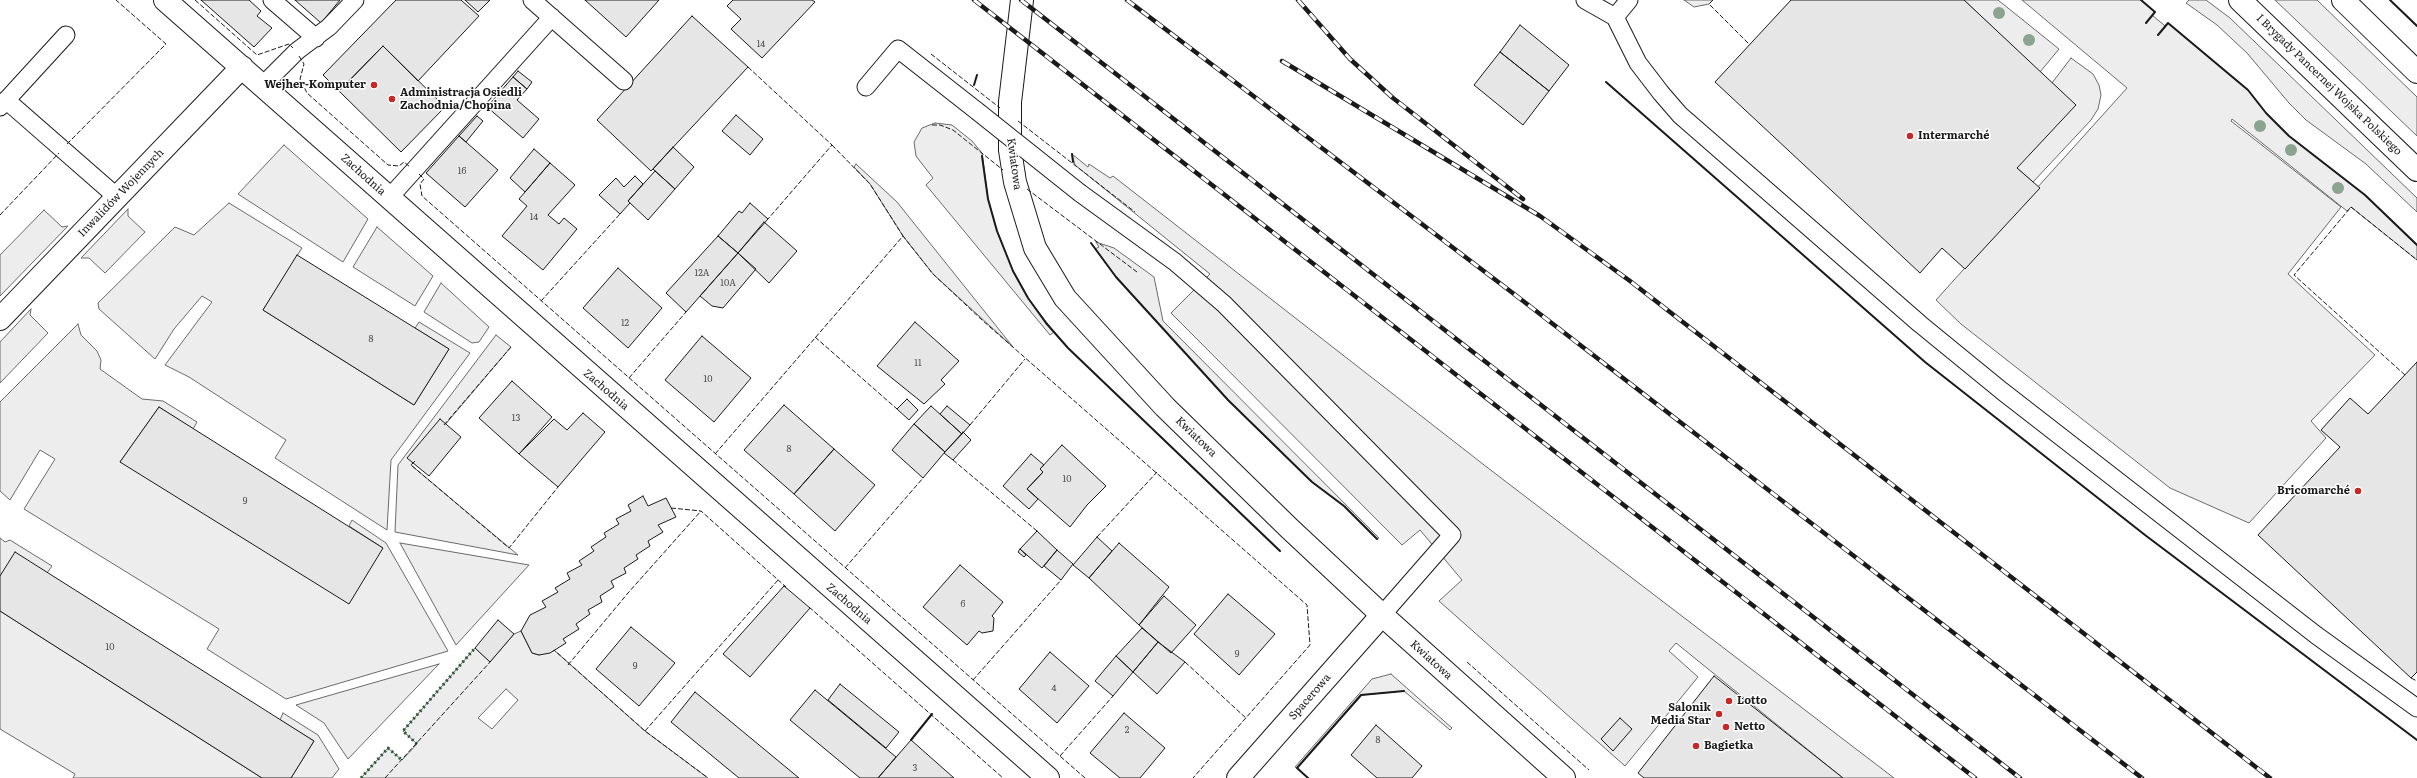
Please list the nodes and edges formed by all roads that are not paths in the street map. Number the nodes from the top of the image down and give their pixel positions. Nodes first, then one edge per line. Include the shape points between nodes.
1 (165, 0) edge
2 (272, 0) edge
3 (355, 0) edge
4 (532, 0) edge
5 (1022, 0) edge
6 (1585, 0) edge
7 (1629, 0) edge
8 (2240, 0) edge
9 (2343, 0) edge
10 (552, 17) junction
11 (1615, 17) junction
12 (66, 35) dead end
13 (316, 38) junction
14 (242, 67) junction
15 (2417, 72) edge
16 (624, 81) dead end
17 (262, 86) junction
18 (866, 87) dead end
19 (3, 103) edge
20 (2417, 170) edge
21 (117, 197) junction
22 (389, 198) junction
23 (0, 319) edge
24 (1382, 615) junction
25 (2417, 708) edge
26 (1048, 778) edge
27 (1238, 778) edge
28 (1564, 778) edge

1 - 14 street, Zachodnia
2 - 13 lane
3 - 13 lane
4 - 10 lane
5 - 24 street, Kwiatowa via 1010,102 1010,150 1015,182 1035,248 1065,298 1165,407
6 - 11 lane
7 - 11 lane
8 - 20 street, I Brygady Pancernej Wojska Polskiego
9 - 15 street
10 - 16 lane
10 - 22 lane
11 - 25 lane via 1638,62 1680,115 1885,294 1957,355 2316,635
12 - 19 lane
13 - 17 lane via 297,51
14 - 17 street, Zachodnia
14 - 21 street, Inwalidów Wojennych
17 - 22 street, Zachodnia
18 - 24 lane, bridge via 898,49 1080,192 1176,262 1224,304 1452,535
19 - 21 lane
21 - 23 street, Inwalidów Wojennych
22 - 26 street, Zachodnia
24 - 27 street, Spacerowa
24 - 28 street, Kwiatowa

